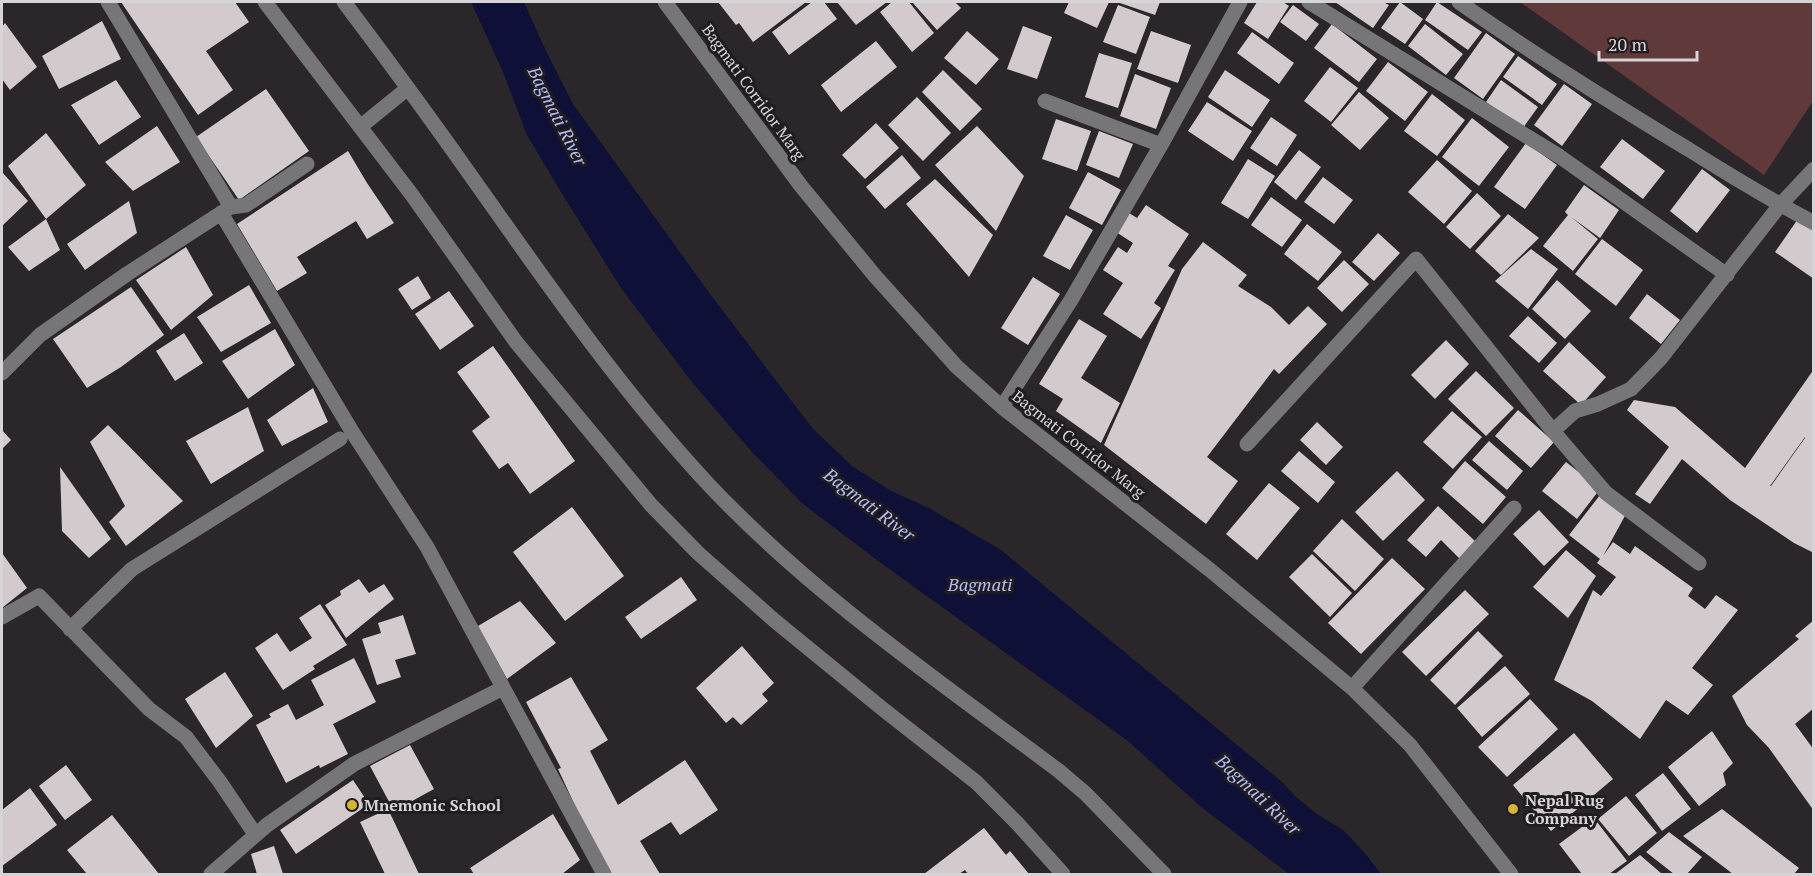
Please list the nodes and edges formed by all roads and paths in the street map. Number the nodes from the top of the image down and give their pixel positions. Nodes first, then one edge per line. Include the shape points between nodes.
1 (108, 2) edge
2 (266, 2) edge
3 (344, 2) edge
4 (665, 2) edge
5 (1240, 2) edge
6 (1309, 2) edge
7 (1459, 2) edge
8 (408, 88) junction
9 (1045, 101) dead end
10 (360, 128) junction
11 (1161, 145) junction
12 (307, 164) dead end
13 (1814, 169) edge
14 (1780, 205) junction
15 (226, 210) junction
16 (1814, 223) edge
17 (1727, 275) junction
18 (2, 373) edge
19 (1002, 407) junction
20 (1553, 431) junction
21 (340, 439) dead end
22 (1247, 444) dead end
23 (1514, 508) dead end
24 (1699, 563) dead end
25 (2, 617) edge
26 (70, 629) junction
27 (503, 687) junction
28 (1352, 688) junction
29 (255, 834) junction
30 (211, 874) edge
31 (604, 874) edge
32 (1063, 874) edge
33 (1164, 874) edge
34 (1511, 874) edge

1 - 15 street
2 - 10 street
3 - 8 street
4 - 19 street, Bagmati Corridor Marg via 801,186 868,267 957,367
5 - 11 street
6 - 17 street via 1559,156
7 - 14 street via 1628,113
8 - 10 street
8 - 33 street via 603,358 664,436 711,487 812,583 1086,794
9 - 11 street
10 - 32 street via 516,342 651,505 775,621 976,782
11 - 19 street via 1071,300
12 - 15 street via 246,205
13 - 14 street
14 - 16 street
14 - 17 street
15 - 18 street via 40,335
15 - 27 street via 353,433 426,547
17 - 20 street via 1631,389 1575,411
19 - 28 street, Bagmati Corridor Marg via 1210,570
20 - 22 street via 1416,259
20 - 24 street via 1606,493
21 - 26 street via 132,569
23 - 28 street
25 - 26 street via 39,596
26 - 29 street via 149,709 186,737
27 - 29 street via 354,765
27 - 31 street
28 - 34 street, Bagmati Corridor Marg via 1410,745
29 - 30 street

